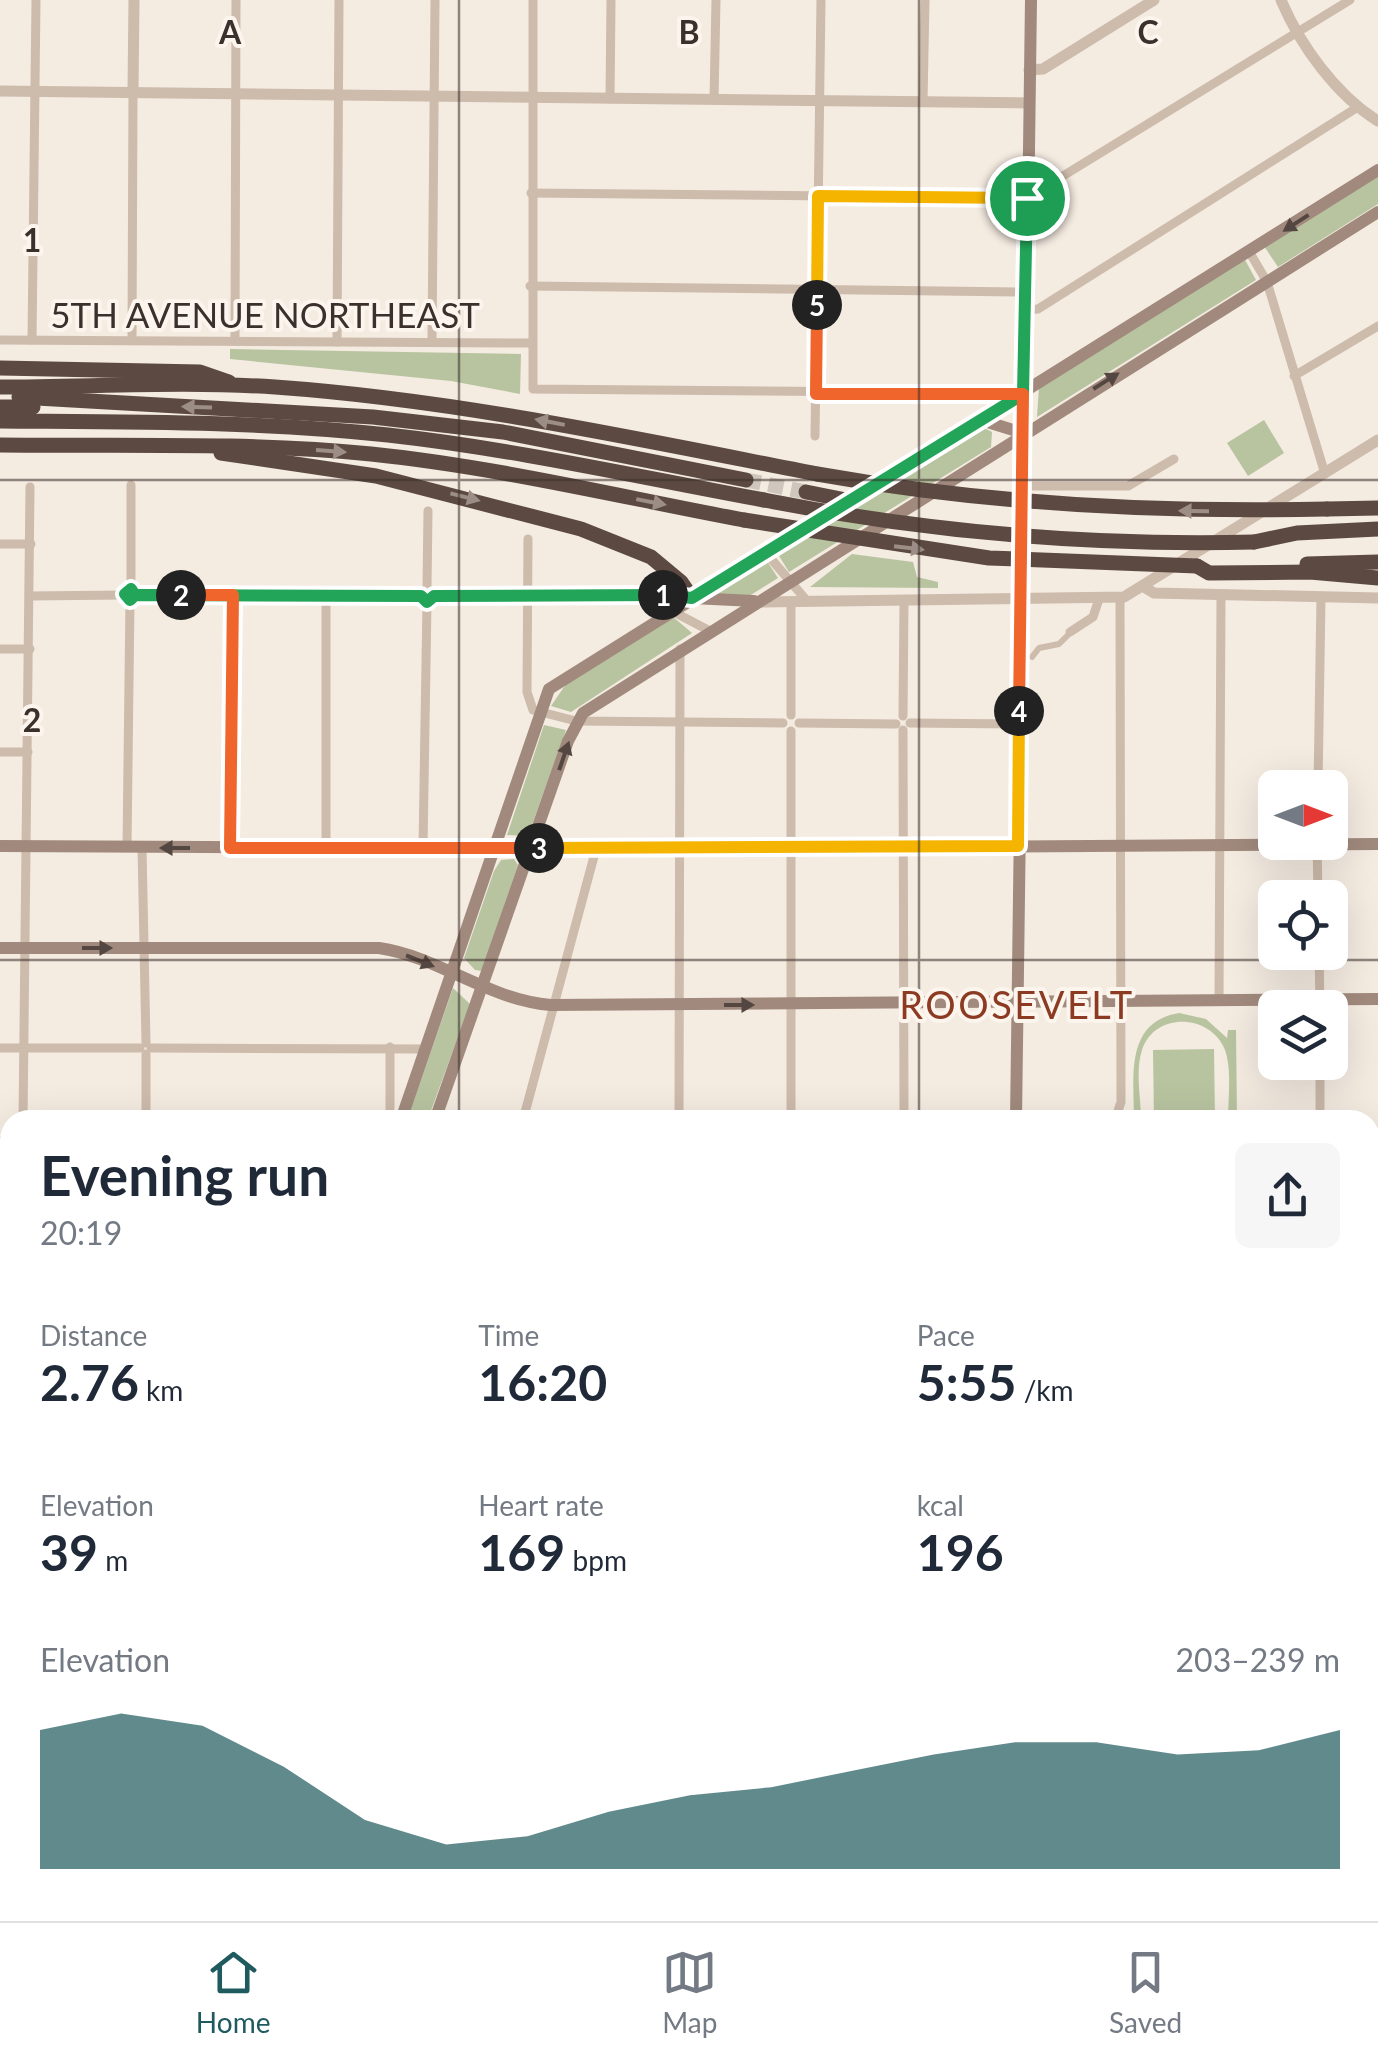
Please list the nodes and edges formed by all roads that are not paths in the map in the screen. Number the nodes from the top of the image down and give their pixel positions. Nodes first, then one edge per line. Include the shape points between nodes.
1 (36, 0) edge
2 (134, 0) edge
3 (236, 0) edge
4 (339, 0) edge
5 (436, 0) edge
6 (533, 0) edge
7 (612, 0) edge
8 (716, 0) edge
9 (821, 0) edge
10 (925, 0) edge
11 (1030, 0) edge
12 (1154, 0) edge
13 (1281, 0) edge
14 (1350, 0) edge
15 (1296, 34) junction
16 (1029, 70) junction
17 (35, 91) junction
18 (0, 92) edge
19 (134, 92) junction
20 (236, 93) junction
21 (338, 94) junction
22 (434, 96) junction
23 (532, 98) junction
24 (610, 98) junction
25 (714, 100) junction
26 (819, 101) junction
27 (924, 102) junction
28 (1029, 103) junction
29 (1358, 107) junction
30 (1378, 120) edge
31 (1378, 170) edge
32 (531, 192) junction
33 (818, 196) junction
34 (1027, 198) junction
35 (1378, 212) edge
36 (1250, 253) junction
37 (1267, 282) junction
38 (530, 286) junction
39 (817, 290) junction
40 (1026, 292) junction
41 (1025, 310) junction
42 (1378, 326) edge
43 (0, 340) edge
44 (32, 340) junction
45 (132, 340) junction
46 (236, 341) junction
47 (337, 342) junction
48 (432, 342) junction
49 (530, 343) junction
50 (0, 368) edge
51 (1294, 376) junction
52 (237, 385) junction
53 (0, 388) edge
54 (816, 394) junction
55 (1023, 394) junction
56 (0, 396) edge
57 (157, 405) junction
58 (0, 407) edge
59 (0, 421) edge
60 (986, 422) junction
61 (1023, 433) junction
62 (815, 436) dead end
63 (1378, 440) edge
64 (198, 446) junction
65 (0, 448) edge
66 (993, 452) junction
67 (1174, 459) dead end
68 (1325, 474) junction
69 (746, 480) tunnel mouth
70 (131, 485) dead end
71 (1024, 486) junction
72 (30, 487) dead end
73 (806, 492) tunnel mouth
74 (850, 501) junction
75 (1378, 506) edge
76 (428, 510) dead end
77 (1378, 529) edge
78 (1291, 537) junction
79 (528, 539) dead end
80 (1378, 539) edge
81 (0, 544) edge
82 (31, 544) junction
83 (766, 553) junction
84 (1378, 562) edge
85 (1242, 569) junction
86 (1158, 578) junction
87 (1378, 578) edge
88 (790, 583) junction
89 (1144, 587) junction
90 (1176, 594) junction
91 (130, 595) junction
92 (233, 595) junction
93 (427, 595) junction
94 (1221, 595) junction
95 (30, 596) junction
96 (326, 596) junction
97 (528, 597) junction
98 (1124, 597) junction
99 (1321, 597) junction
100 (647, 598) junction
101 (692, 598) junction
102 (1099, 598) junction
103 (1378, 598) edge
104 (1020, 599) junction
105 (904, 600) junction
106 (791, 601) junction
107 (807, 601) junction
108 (758, 602) junction
109 (671, 611) junction
110 (710, 631) junction
111 (1070, 632) joint
112 (0, 649) edge
113 (30, 649) junction
114 (680, 649) junction
115 (1032, 657) dead end
116 (528, 685) junction
117 (549, 689) junction
118 (539, 712) junction
119 (576, 720) junction
120 (680, 723) junction
121 (791, 723) junction
122 (903, 723) junction
123 (1019, 724) junction
124 (0, 752) edge
125 (28, 752) junction
126 (1318, 770) edge
127 (1348, 844) edge
128 (1378, 844) edge
129 (1258, 845) edge
130 (0, 846) edge
131 (28, 846) junction
132 (1018, 846) junction
133 (1218, 846) junction
134 (135, 847) junction
135 (326, 847) junction
136 (423, 847) junction
137 (1120, 847) junction
138 (230, 848) junction
139 (494, 848) junction
140 (532, 848) junction
141 (596, 848) junction
142 (790, 848) junction
143 (903, 848) junction
144 (680, 849) junction
145 (0, 948) edge
146 (28, 948) junction
147 (145, 948) junction
148 (450, 975) junction
149 (482, 990) junction
150 (1378, 999) edge
151 (1219, 1000) junction
152 (1258, 1001) edge
153 (1348, 1001) edge
154 (1121, 1002) junction
155 (1017, 1003) junction
156 (551, 1005) junction
157 (679, 1005) junction
158 (790, 1005) junction
159 (904, 1005) junction
160 (390, 1047) junction
161 (0, 1048) edge
162 (26, 1048) junction
163 (145, 1048) junction
164 (425, 1048) junction
165 (1320, 1080) edge
166 (23, 1110) edge
167 (146, 1110) edge
168 (390, 1110) edge
169 (402, 1110) edge
170 (439, 1110) edge
171 (525, 1110) edge
172 (680, 1110) edge
173 (791, 1110) edge
174 (904, 1110) edge
175 (1016, 1110) edge
176 (1118, 1110) edge
177 (1320, 1110) edge

1 - 17 street
2 - 19 street
3 - 20 street
4 - 21 street
5 - 22 street
6 - 23 street
7 - 24 street
8 - 25 street
9 - 26 street
10 - 27 street
11 - 16 main road
12 - 16 street via 1043,69
13 - 15 street
14 - 15 street
15 - 29 street
15 - 34 street
16 - 28 main road
17 - 18 street
17 - 19 street
17 - 44 street
19 - 20 street
19 - 45 street
20 - 21 street
20 - 46 street
21 - 22 street
21 - 47 street
22 - 23 street
22 - 48 street
23 - 24 street
23 - 32 street
24 - 25 street
25 - 26 street
26 - 27 street
26 - 33 street
27 - 28 street
28 - 34 main road
29 - 30 street
29 - 41 street via 1038,309
31 -> 36 main road
32 - 33 street
32 - 38 street
33 - 34 street
33 - 39 street
34 - 40 main road
35 - 37 main road
36 - 37 street
36 - 55 main road
37 - 51 street
61 -> 37 main road
38 - 39 street, 5TH AVENUE NORTHEAST
38 - 49 street
39 - 40 street, 5TH AVENUE NORTHEAST
39 - 54 street
40 - 41 main road
41 - 55 main road
42 - 51 street
43 - 44 street, 5TH AVENUE NORTHEAST
44 - 45 street, 5TH AVENUE NORTHEAST
45 - 46 street, 5TH AVENUE NORTHEAST
46 - 47 street, 5TH AVENUE NORTHEAST
47 - 48 street, 5TH AVENUE NORTHEAST
48 - 49 street, 5TH AVENUE NORTHEAST
49 - 54 street via 532,389
50 - 52 highway via 200,372
51 - 68 street
52 - 53 highway
75 -> 52 highway, bridge via 1089,507 951,495 503,412
54 - 55 street
54 - 62 street
55 - 60 main road
55 - 61 main road
56 - 57 highway
57 - 58 highway
69 -> 57 highway via 503,432
59 - 78 highway, bridge via 240,424 388,435 902,524 1025,537
60 - 61 main road
60 - 66 main road via 999,436
60 - 74 main road
61 - 66 main road
61 - 71 main road
63 - 68 street
64 - 65 highway
64 -> 85 highway, bridge via 414,460 989,558
64 -> 101 highway via 376,476 581,529 651,557
66 - 88 main road
67 - 71 street via 1128,486
68 - 86 street
70 - 91 street
71 - 104 main road
72 - 82 street
73 - 74 highway
74 - 83 main road
76 - 93 street
77 - 78 highway
78 - 80 highway
79 - 97 street
81 - 82 street
82 - 95 street
83 - 88 street
83 - 101 main road
84 - 85 highway
85 - 87 highway
86 - 89 street
86 - 90 street
88 - 107 street
88 - 108 main road
89 - 90 street
89 - 98 street
90 - 94 street
91 - 92 street
91 - 95 street
91 - 134 street
92 - 96 street
92 - 138 street
93 - 96 street
93 - 97 street
93 - 136 street
94 - 99 street
94 - 133 street
95 - 113 street
96 - 135 street
97 - 100 street
97 - 116 street
98 - 102 street
98 - 137 street
99 - 103 street
99 - 126 street
100 - 101 street
100 - 109 street
101 - 108 main road
101 - 109 main road
102 - 104 street
102 - 111 street via 1093,617
104 - 105 street
104 - 123 main road
105 - 107 street
105 - 122 street
106 - 107 street
106 - 108 street
106 - 121 street
108 - 110 main road
109 - 110 street
109 - 117 main road
110 - 114 main road
111 - 115 street
112 - 113 street
113 - 125 street
114 - 119 main road
114 - 120 street
116 - 117 street
116 - 118 street via 528,705
117 - 118 main road
118 - 119 street
118 - 139 main road
119 - 120 street
140 -> 119 main road
120 - 121 street
120 - 144 street
121 - 122 street
121 - 142 street
122 - 123 street
122 - 143 street
123 - 132 main road
124 - 125 street
125 - 131 street
127 - 128 main road
129 - 133 main road
130 - 131 main road
131 - 134 main road
131 - 146 street
132 - 137 main road
132 - 143 main road
132 - 155 main road
133 - 137 main road
133 - 151 street
138 -> 134 main road
134 - 147 street
135 - 136 main road
135 - 138 main road
136 - 139 main road
137 - 154 street
139 - 140 main road
139 - 148 main road
140 - 141 main road
140 - 149 main road
141 - 144 main road
141 - 156 street
142 - 143 main road
142 - 144 main road
142 - 158 street
143 - 159 street
144 - 157 street
145 - 146 main road
146 -> 147 main road
146 - 162 street
147 -> 148 main road via 379,948
147 - 163 street
148 - 149 main road
148 - 164 main road
149 - 156 main road
149 - 170 main road
150 - 153 main road
151 - 152 main road
151 - 154 main road
154 - 155 main road
154 - 176 street
155 - 159 main road
155 - 175 main road
156 - 157 main road
156 - 171 street
157 -> 158 main road
157 - 172 street
158 - 159 main road
158 - 173 street
159 - 174 street
160 - 163 street
160 - 164 street
160 - 168 street
161 - 162 street
162 - 163 street
162 - 166 street
163 - 167 street
164 - 169 main road
165 - 177 street

